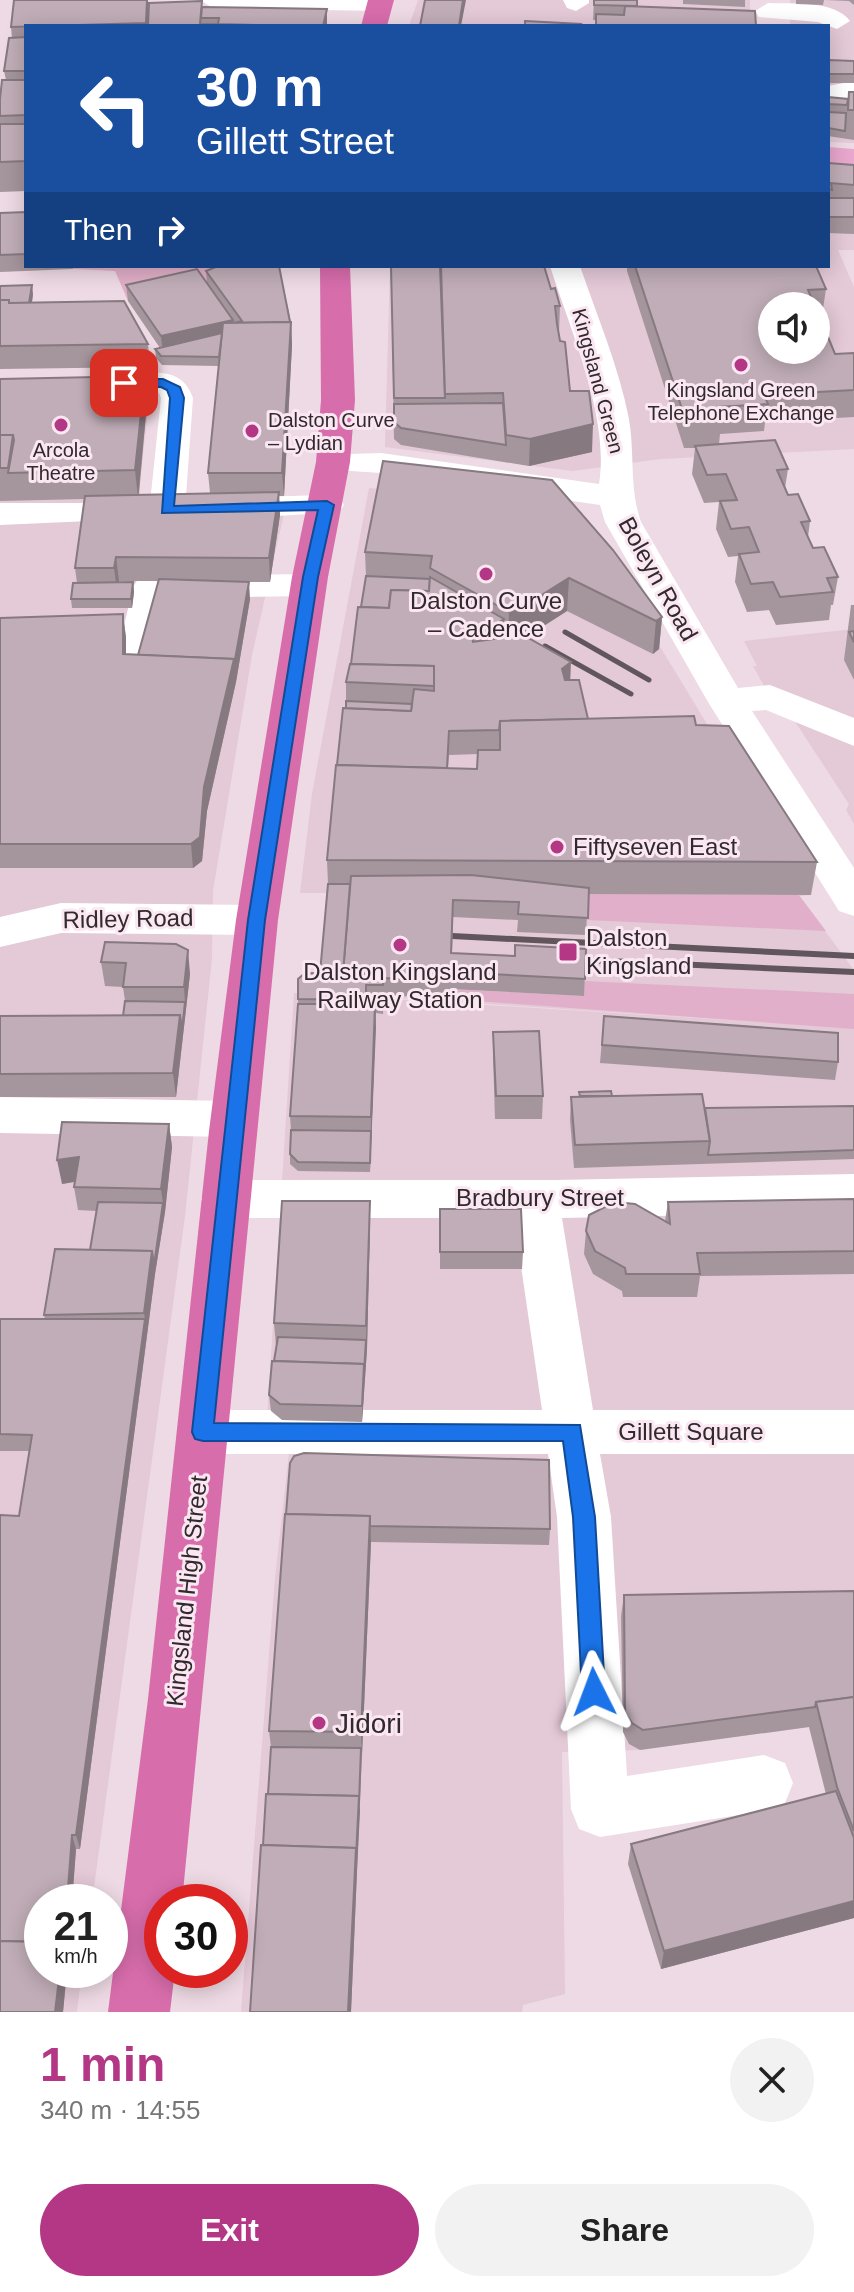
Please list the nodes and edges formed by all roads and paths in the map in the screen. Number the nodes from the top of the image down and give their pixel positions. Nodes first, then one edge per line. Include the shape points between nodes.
1 (213, 0) edge
2 (378, 10) edge
3 (769, 12) edge
4 (837, 21) dead end
5 (854, 89) edge
6 (830, 94) edge
7 (830, 156) edge
8 (854, 158) edge
9 (335, 268) edge
10 (566, 268) edge
11 (108, 384) edge
12 (333, 462) junction
13 (614, 497) junction
14 (327, 505) junction
15 (167, 510) junction
16 (0, 514) edge
17 (309, 585) junction
18 (135, 660) edge
19 (727, 702) junction
20 (854, 733) edge
21 (852, 898) edge
22 (257, 920) junction
23 (0, 932) edge
24 (0, 1115) edge
25 (233, 1119) junction
26 (854, 1193) edge
27 (225, 1199) junction
28 (535, 1199) junction
29 (203, 1432) junction
30 (572, 1432) junction
31 (854, 1432) edge
32 (764, 1783) dead end
33 (139, 2012) edge

1 - 2 street
3 - 4 street via 824,14
5 - 6 street
7 - 8 main road
9 - 12 highway, Kingsland High Street via 338,400
10 - 13 street, Kingsland Green via 615,433 621,476
11 - 15 street via 173,387 177,398
12 - 13 street, Boleyn Road via 381,463
12 - 14 highway, Kingsland High Street
13 - 19 street, Boleyn Road via 623,522
14 - 15 street
14 - 17 highway, Kingsland High Street
15 - 16 street
17 - 18 street via 151,587
17 - 22 highway, Kingsland High Street
19 - 20 street via 770,697
19 - 21 street, Boleyn Road
22 - 23 street, Ridley Road via 61,918
22 - 25 highway, Kingsland High Street
24 - 25 street
25 - 27 highway, Kingsland High Street
26 - 28 street, Bradbury Street
27 - 28 street, Bradbury Street
27 - 29 highway, Kingsland High Street
28 - 30 street
29 - 30 street, Gillett Square
29 - 33 highway, Kingsland High Street
30 - 31 street, Gillett Square
30 - 32 street via 584,1517 600,1809

